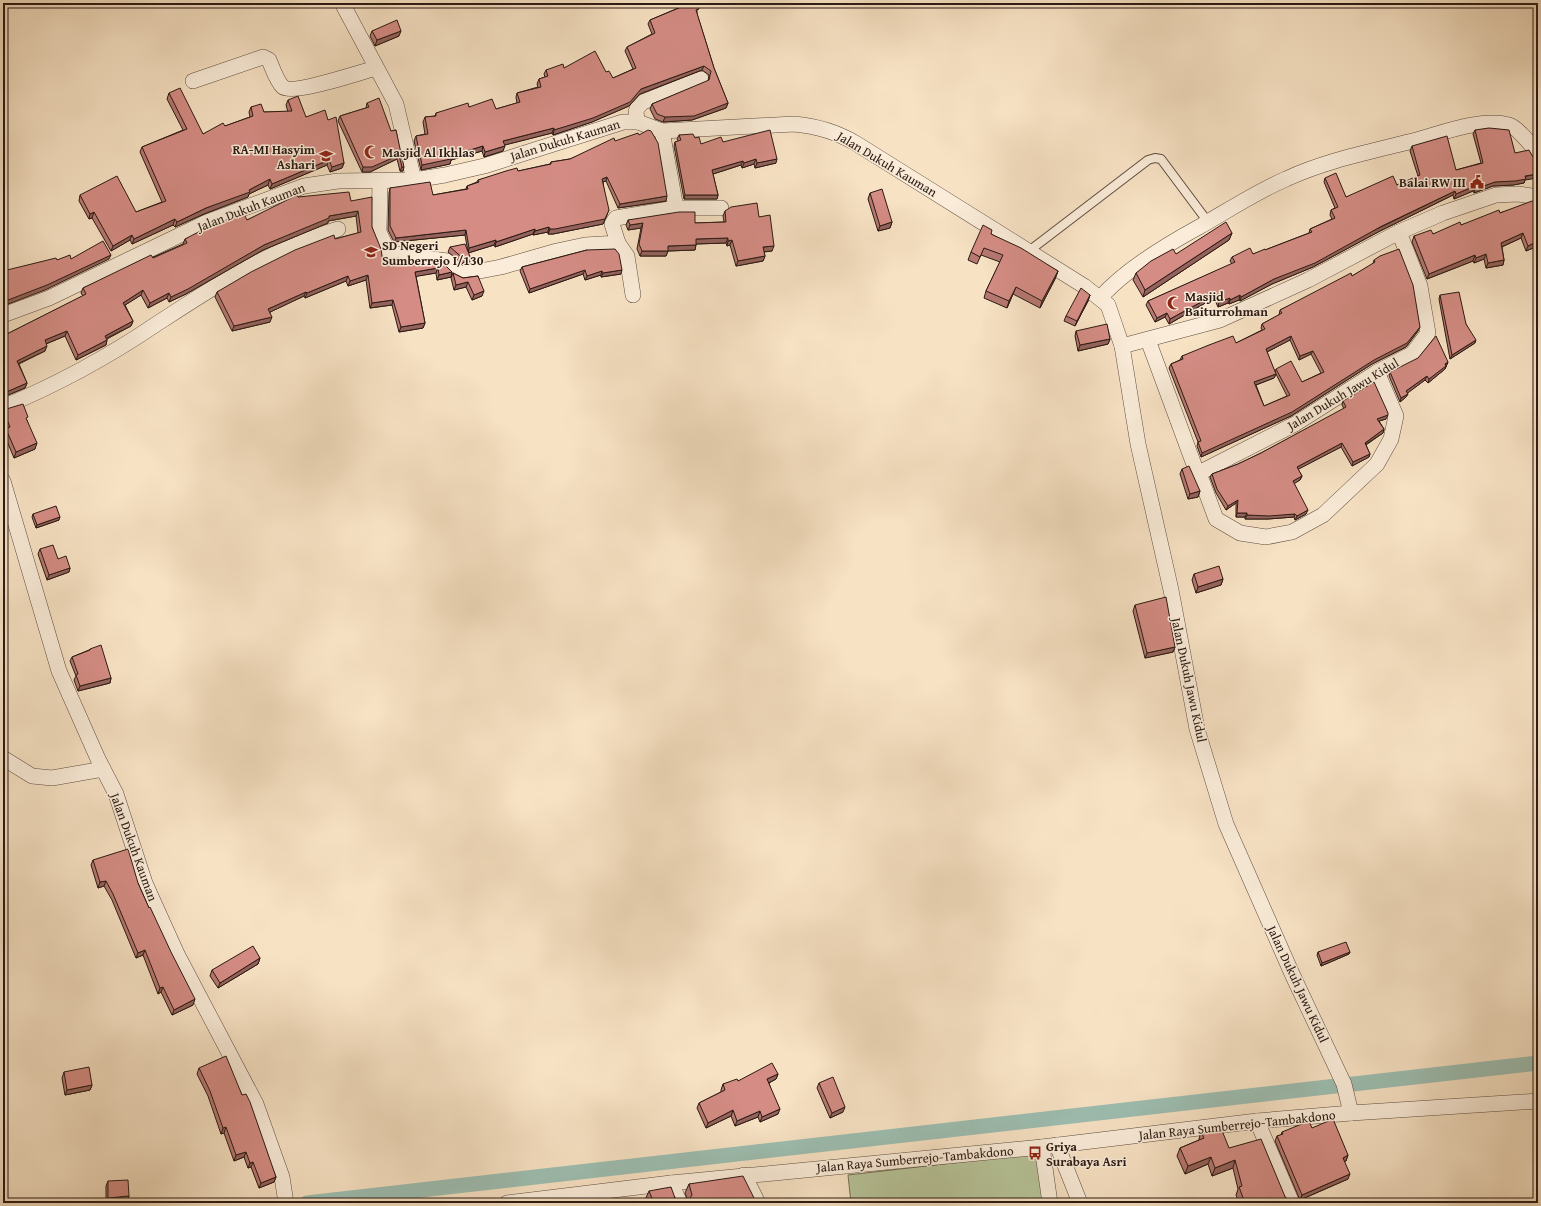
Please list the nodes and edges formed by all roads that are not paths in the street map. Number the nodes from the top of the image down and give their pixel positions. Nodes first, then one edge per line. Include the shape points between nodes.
1 (342, 3) edge
2 (376, 68) junction
3 (701, 79) dead end
4 (193, 81) dead end
5 (638, 122) junction
6 (662, 131) junction
7 (1538, 154) edge
8 (414, 180) junction
9 (380, 181) junction
10 (1538, 198) edge
11 (676, 208) junction
12 (721, 208) dead end
13 (1208, 222) junction
14 (338, 228) dead end
15 (1399, 232) junction
16 (618, 243) junction
17 (1029, 251) junction
18 (633, 295) dead end
19 (1101, 297) junction
20 (3, 315) edge
21 (1148, 340) junction
22 (1122, 346) junction
23 (1377, 372) junction
24 (3, 407) edge
25 (1199, 473) junction
26 (3, 481) edge
27 (3, 758) edge
28 (103, 769) junction
29 (1538, 1101) edge
30 (1349, 1103) junction
31 (1257, 1121) junction
32 (1057, 1145) junction
33 (1042, 1147) junction
34 (744, 1175) junction
35 (671, 1182) junction
36 (1048, 1184) junction
37 (578, 1199) edge
38 (286, 1203) edge
39 (507, 1203) edge
40 (680, 1203) edge
41 (758, 1203) edge
42 (1050, 1203) edge
43 (1058, 1203) edge
44 (1080, 1203) edge
45 (1292, 1203) edge

1 - 2 street
2 - 4 street via 303,89 286,89 268,60 263,57
2 - 8 street via 396,104
3 - 5 street via 643,102 635,112
5 - 6 street, Jalan Dukuh Kauman
5 - 8 street, Jalan Dukuh Kauman via 623,122 484,166
6 - 11 street
6 - 17 street, Jalan Dukuh Kauman via 794,124 822,128 857,144
7 - 13 street via 1510,125 1469,126 1355,154 1287,179
8 - 9 street, Jalan Dukuh Kauman
9 - 16 street via 379,232 389,252 447,261 462,274 585,245
9 - 20 street, Jalan Dukuh Kauman via 338,181 304,186 207,222 48,298
10 - 15 street via 1518,194 1496,195 1443,213
11 - 12 street
11 - 16 street via 616,218 612,224
13 - 17 lane via 1161,159 1155,158 1148,160
13 - 19 street via 1149,258
14 - 24 street via 290,246 240,270 105,355
15 - 21 street via 1308,280 1220,320
15 - 23 street, Jalan Dukuh Jawu Kidul via 1420,286 1427,335 1412,354
16 - 18 street via 627,256
17 - 19 street, Jalan Dukuh Kauman
19 - 22 street, Jalan Dukuh Kauman via 1108,305
21 - 22 street
21 - 25 street
22 - 30 street, Jalan Dukuh Jawu Kidul via 1138,444 1171,590 1197,729 1226,824
23 - 25 street, Jalan Dukuh Jawu Kidul via 1295,424
23 - 25 street via 1396,416 1391,439 1377,464 1322,515 1292,532 1266,537 1240,532 1216,519
26 - 28 street, Jalan Dukuh Kauman via 58,671
27 - 28 street via 32,776 52,778
28 - 38 street, Jalan Dukuh Kauman via 116,794 145,884 171,940 256,1104 282,1177
29 - 30 street, Jalan Raya Sumberrejo-Tambakdono
30 - 31 street, Jalan Raya Sumberrejo-Tambakdono
31 - 32 street, Jalan Raya Sumberrejo-Tambakdono
31 - 45 street
32 - 33 street, Jalan Raya Sumberrejo-Tambakdono
32 - 44 street
33 - 34 street, Jalan Raya Sumberrejo-Tambakdono
33 - 36 street
34 - 35 street, Jalan Raya Sumberrejo-Tambakdono
34 - 41 street
35 - 37 street, Jalan Raya Sumberrejo-Tambakdono
35 - 40 street
36 - 42 street
36 - 43 street
37 - 39 street, Jalan Raya Sumberrejo-Tambakdono

